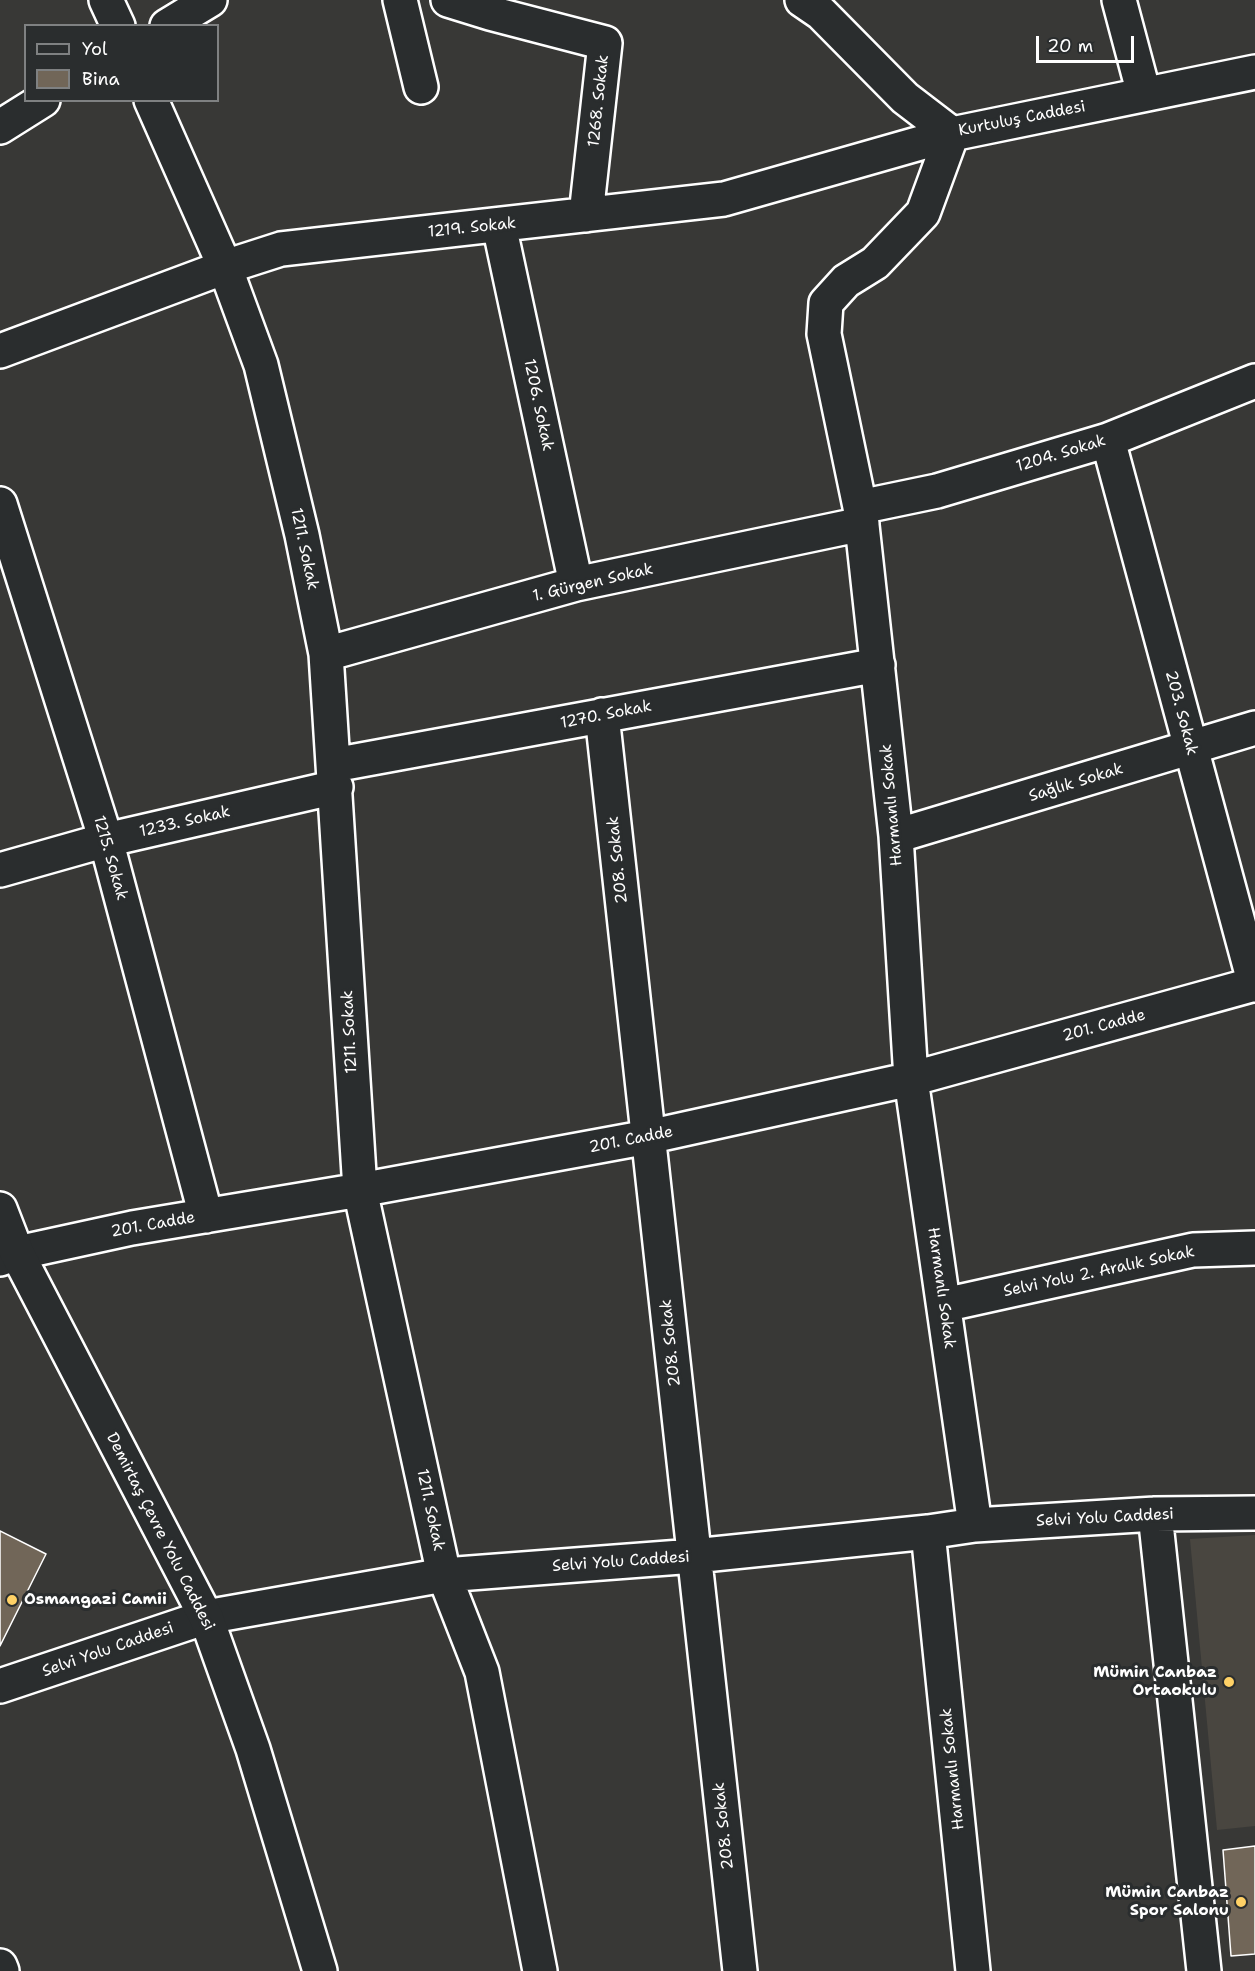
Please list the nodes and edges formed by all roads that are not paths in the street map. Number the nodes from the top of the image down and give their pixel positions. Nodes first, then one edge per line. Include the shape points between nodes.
1 (105, 0) edge
2 (210, 0) edge
3 (400, 0) edge
4 (448, 0) edge
5 (802, 0) edge
6 (1119, 0) edge
7 (117, 24) edge
8 (169, 24) edge
9 (1255, 72) edge
10 (421, 87) dead end
11 (1144, 94) junction
12 (40, 102) edge
13 (153, 102) edge
14 (0, 127) edge
15 (952, 134) junction
16 (586, 215) junction
17 (499, 225) junction
18 (225, 267) junction
19 (0, 351) edge
20 (1255, 381) edge
21 (1108, 440) junction
22 (0, 504) edge
23 (861, 516) junction
24 (576, 584) junction
25 (326, 654) junction
26 (878, 664) junction
27 (602, 715) junction
28 (1255, 729) edge
29 (1190, 748) junction
30 (335, 776) junction
31 (897, 837) junction
32 (106, 840) junction
33 (0, 870) edge
34 (1255, 984) edge
35 (910, 1079) junction
36 (648, 1137) junction
37 (360, 1190) junction
38 (0, 1209) edge
39 (206, 1216) junction
40 (1255, 1248) edge
41 (8, 1256) edge
42 (944, 1305) junction
43 (1255, 1513) edge
44 (1155, 1514) junction
45 (975, 1525) junction
46 (928, 1532) junction
47 (694, 1556) junction
48 (444, 1575) junction
49 (206, 1617) junction
50 (0, 1686) edge
51 (0, 1966) edge
52 (2, 1971) edge
53 (320, 1971) edge
54 (540, 1971) edge
55 (740, 1971) edge
56 (973, 1971) edge
57 (1204, 1971) edge

1 - 7 street
2 - 8 street
3 - 10 street
4 - 16 street, 1268. Sokak via 605,43
5 - 15 street, Kurtuluş Caddesi via 821,13 905,98
6 - 11 street
9 - 11 street, Kurtuluş Caddesi
11 - 15 street, Kurtuluş Caddesi
12 - 14 street
13 - 18 street, 1211. Sokak
15 - 16 street, 1219. Sokak via 724,200
15 - 23 street, Harmanlı Sokak via 923,213 875,263 846,281 826,303 824,334
16 - 17 street, 1219. Sokak
17 - 18 street, 1219. Sokak via 281,249
17 - 24 street, 1206. Sokak
18 - 19 street, 1219. Sokak
18 - 25 street, 1211. Sokak via 261,365
20 - 21 street, 1204. Sokak
21 - 23 street, 1204. Sokak
21 - 29 street, 203. Sokak
22 - 32 street, 1215. Sokak
23 - 24 street, 1. Gürgen Sokak
23 - 26 street, Harmanlı Sokak
24 - 25 street, 1. Gürgen Sokak
25 - 30 street, 1211. Sokak
26 - 27 street, 1270. Sokak
26 - 31 street, Harmanlı Sokak
27 - 30 street, 1270. Sokak
27 - 36 street, 208. Sokak
28 - 29 street, Sağlık Sokak
29 - 31 street, Sağlık Sokak
29 - 34 street, 203. Sokak
30 - 32 street, 1233. Sokak
30 - 37 street, 1211. Sokak
31 - 35 street, Harmanlı Sokak
32 - 33 street, 1233. Sokak
32 - 39 street, 1215. Sokak
34 - 35 street, 201. Cadde
35 - 36 street, 201. Cadde
35 - 42 street, Harmanlı Sokak
36 - 37 street, 201. Cadde
36 - 47 street, 208. Sokak
37 - 39 street, 201. Cadde
37 - 48 street, 1211. Sokak
38 - 41 street, Demirtaş Çevre Yolu Caddesi
39 - 41 street, 201. Cadde
40 - 42 street, Selvi Yolu 2. Aralık Sokak via 1193,1250
41 - 49 street, Demirtaş Çevre Yolu Caddesi
42 - 45 street, Harmanlı Sokak
43 - 44 street, Selvi Yolu Caddesi
44 - 45 street, Selvi Yolu Caddesi
44 - 57 street
45 - 46 street, Selvi Yolu Caddesi
46 - 47 street, Selvi Yolu Caddesi
46 - 56 street, Harmanlı Sokak
47 - 48 street, Selvi Yolu Caddesi
47 - 55 street, 208. Sokak
48 - 49 street, Selvi Yolu Caddesi
48 - 54 street, 1211. Sokak via 482,1672
49 - 50 street, Selvi Yolu Caddesi
49 - 53 street, Demirtaş Çevre Yolu Caddesi via 253,1749
51 - 52 street

